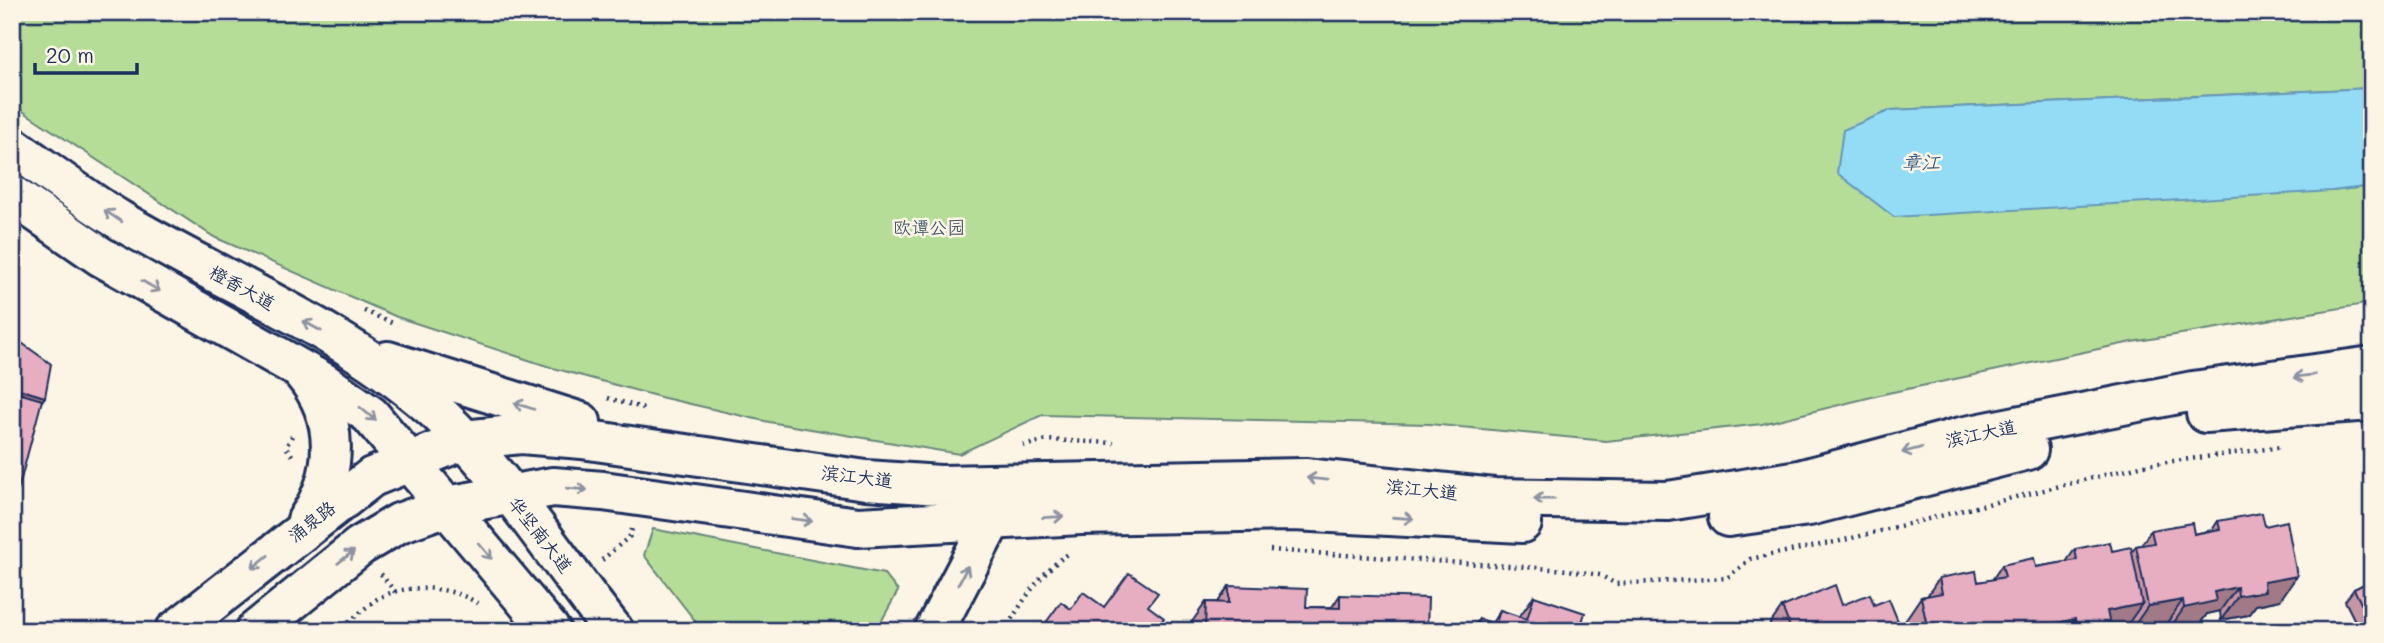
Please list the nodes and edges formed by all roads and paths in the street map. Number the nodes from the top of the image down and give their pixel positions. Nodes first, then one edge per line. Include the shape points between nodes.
1 (12, 146) edge
2 (12, 195) edge
3 (352, 305) dead end
4 (398, 325) dead end
5 (359, 351) junction
6 (2372, 366) edge
7 (299, 369) junction
8 (594, 394) dead end
9 (2372, 401) edge
10 (647, 409) dead end
11 (464, 440) junction
12 (1115, 443) dead end
13 (1017, 451) dead end
14 (732, 459) junction
15 (411, 460) junction
16 (509, 495) junction
17 (447, 506) junction
18 (992, 520) junction
19 (292, 537) junction
20 (482, 606) dead end
21 (175, 631) edge
22 (254, 631) edge
23 (338, 631) edge
24 (551, 631) edge
25 (614, 631) edge
26 (934, 631) edge

5 -> 1 main road, 橙香大道 via 120,220
2 -> 7 main road via 100,256
3 - 4 path
5 - 11 main road, 橙香大道 via 431,407
14 -> 5 main road via 534,409
6 -> 14 main road, 滨江大道 via 2193,391 1961,437 1799,480 1668,501 1494,498 1305,478 940,485 866,480
7 -> 15 main road via 370,415
7 - 19 main road via 326,412 332,442 319,504
8 - 10 path
18 -> 9 main road, 滨江大道 via 1294,511 1469,523 1667,526 1809,506 1959,465 2182,415
11 - 14 main road, 滨江大道 via 521,434
11 - 15 main road, 涌泉路
11 - 16 main road, 华坚南大道
12 - 13 path via 1047,440 1025,444
15 - 17 main road
15 - 19 main road, 涌泉路 via 372,477
16 - 17 main road
16 -> 18 main road, 滨江大道 via 553,487 603,491 858,527
16 - 25 main road, 华坚南大道
22 -> 17 main road via 360,546 399,523
17 -> 24 main road
26 -> 18 main road
19 -> 21 main road, 涌泉路
20 - 23 path via 446,591 409,588 378,599

